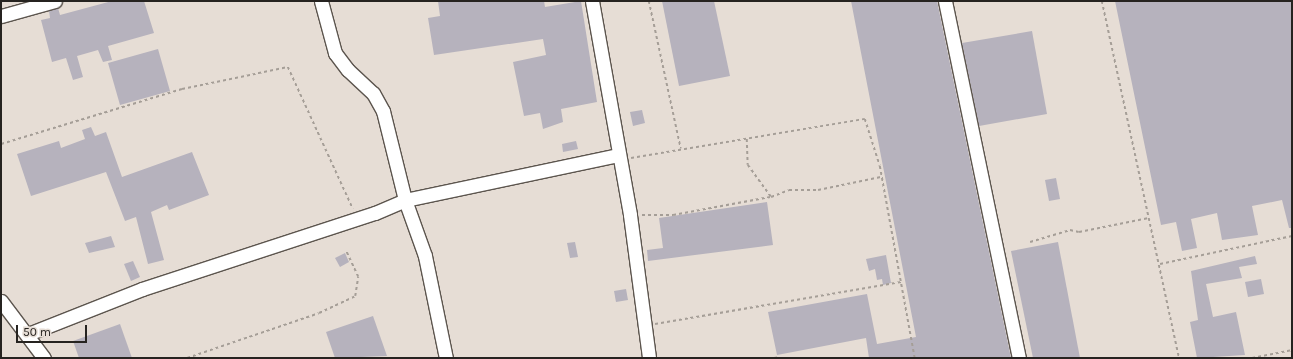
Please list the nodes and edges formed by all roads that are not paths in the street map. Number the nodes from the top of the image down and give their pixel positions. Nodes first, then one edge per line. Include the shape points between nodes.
1 (55, 1) edge
2 (321, 1) edge
3 (592, 1) edge
4 (945, 1) edge
5 (1, 16) edge
6 (618, 158) junction
7 (405, 200) junction
8 (1, 301) edge
9 (28, 334) junction
10 (44, 358) edge
11 (446, 358) edge
12 (649, 358) edge
13 (1019, 358) edge

1 - 5 street
2 - 7 street via 335,53 348,70 372,93 383,111
3 - 6 street
4 - 13 street
6 - 7 street
6 - 12 street via 630,215
7 - 9 street via 142,289
7 - 11 street via 425,256
8 - 9 street
9 - 10 street

